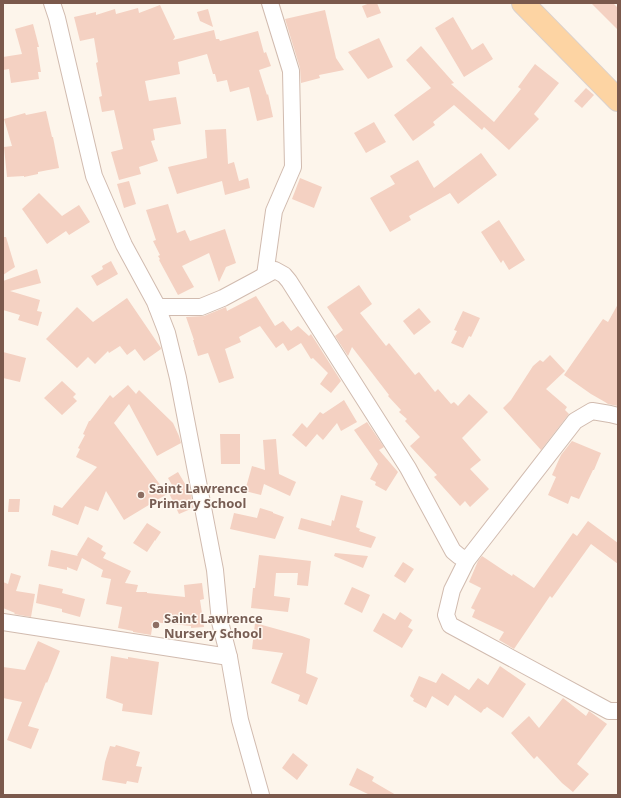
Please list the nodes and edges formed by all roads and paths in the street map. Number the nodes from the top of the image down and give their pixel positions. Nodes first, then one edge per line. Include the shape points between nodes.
1 (52, 3) edge
2 (270, 3) edge
3 (523, 3) edge
4 (618, 100) edge
5 (265, 275) junction
6 (157, 307) junction
7 (618, 416) edge
8 (467, 560) junction
9 (3, 622) edge
10 (229, 657) junction
11 (618, 711) edge
12 (260, 794) edge

1 - 6 street via 94,176 124,245
2 - 5 street via 291,71 293,167 274,211
3 - 4 main road
5 - 6 street via 201,307
5 - 8 street via 275,270 284,274 289,281 408,468 453,550
6 - 10 street via 167,333 178,378 215,570 220,622
7 - 8 street via 592,411 575,421
8 - 11 street via 452,590 446,615 450,625 609,710
9 - 10 street
10 - 12 street via 240,720

